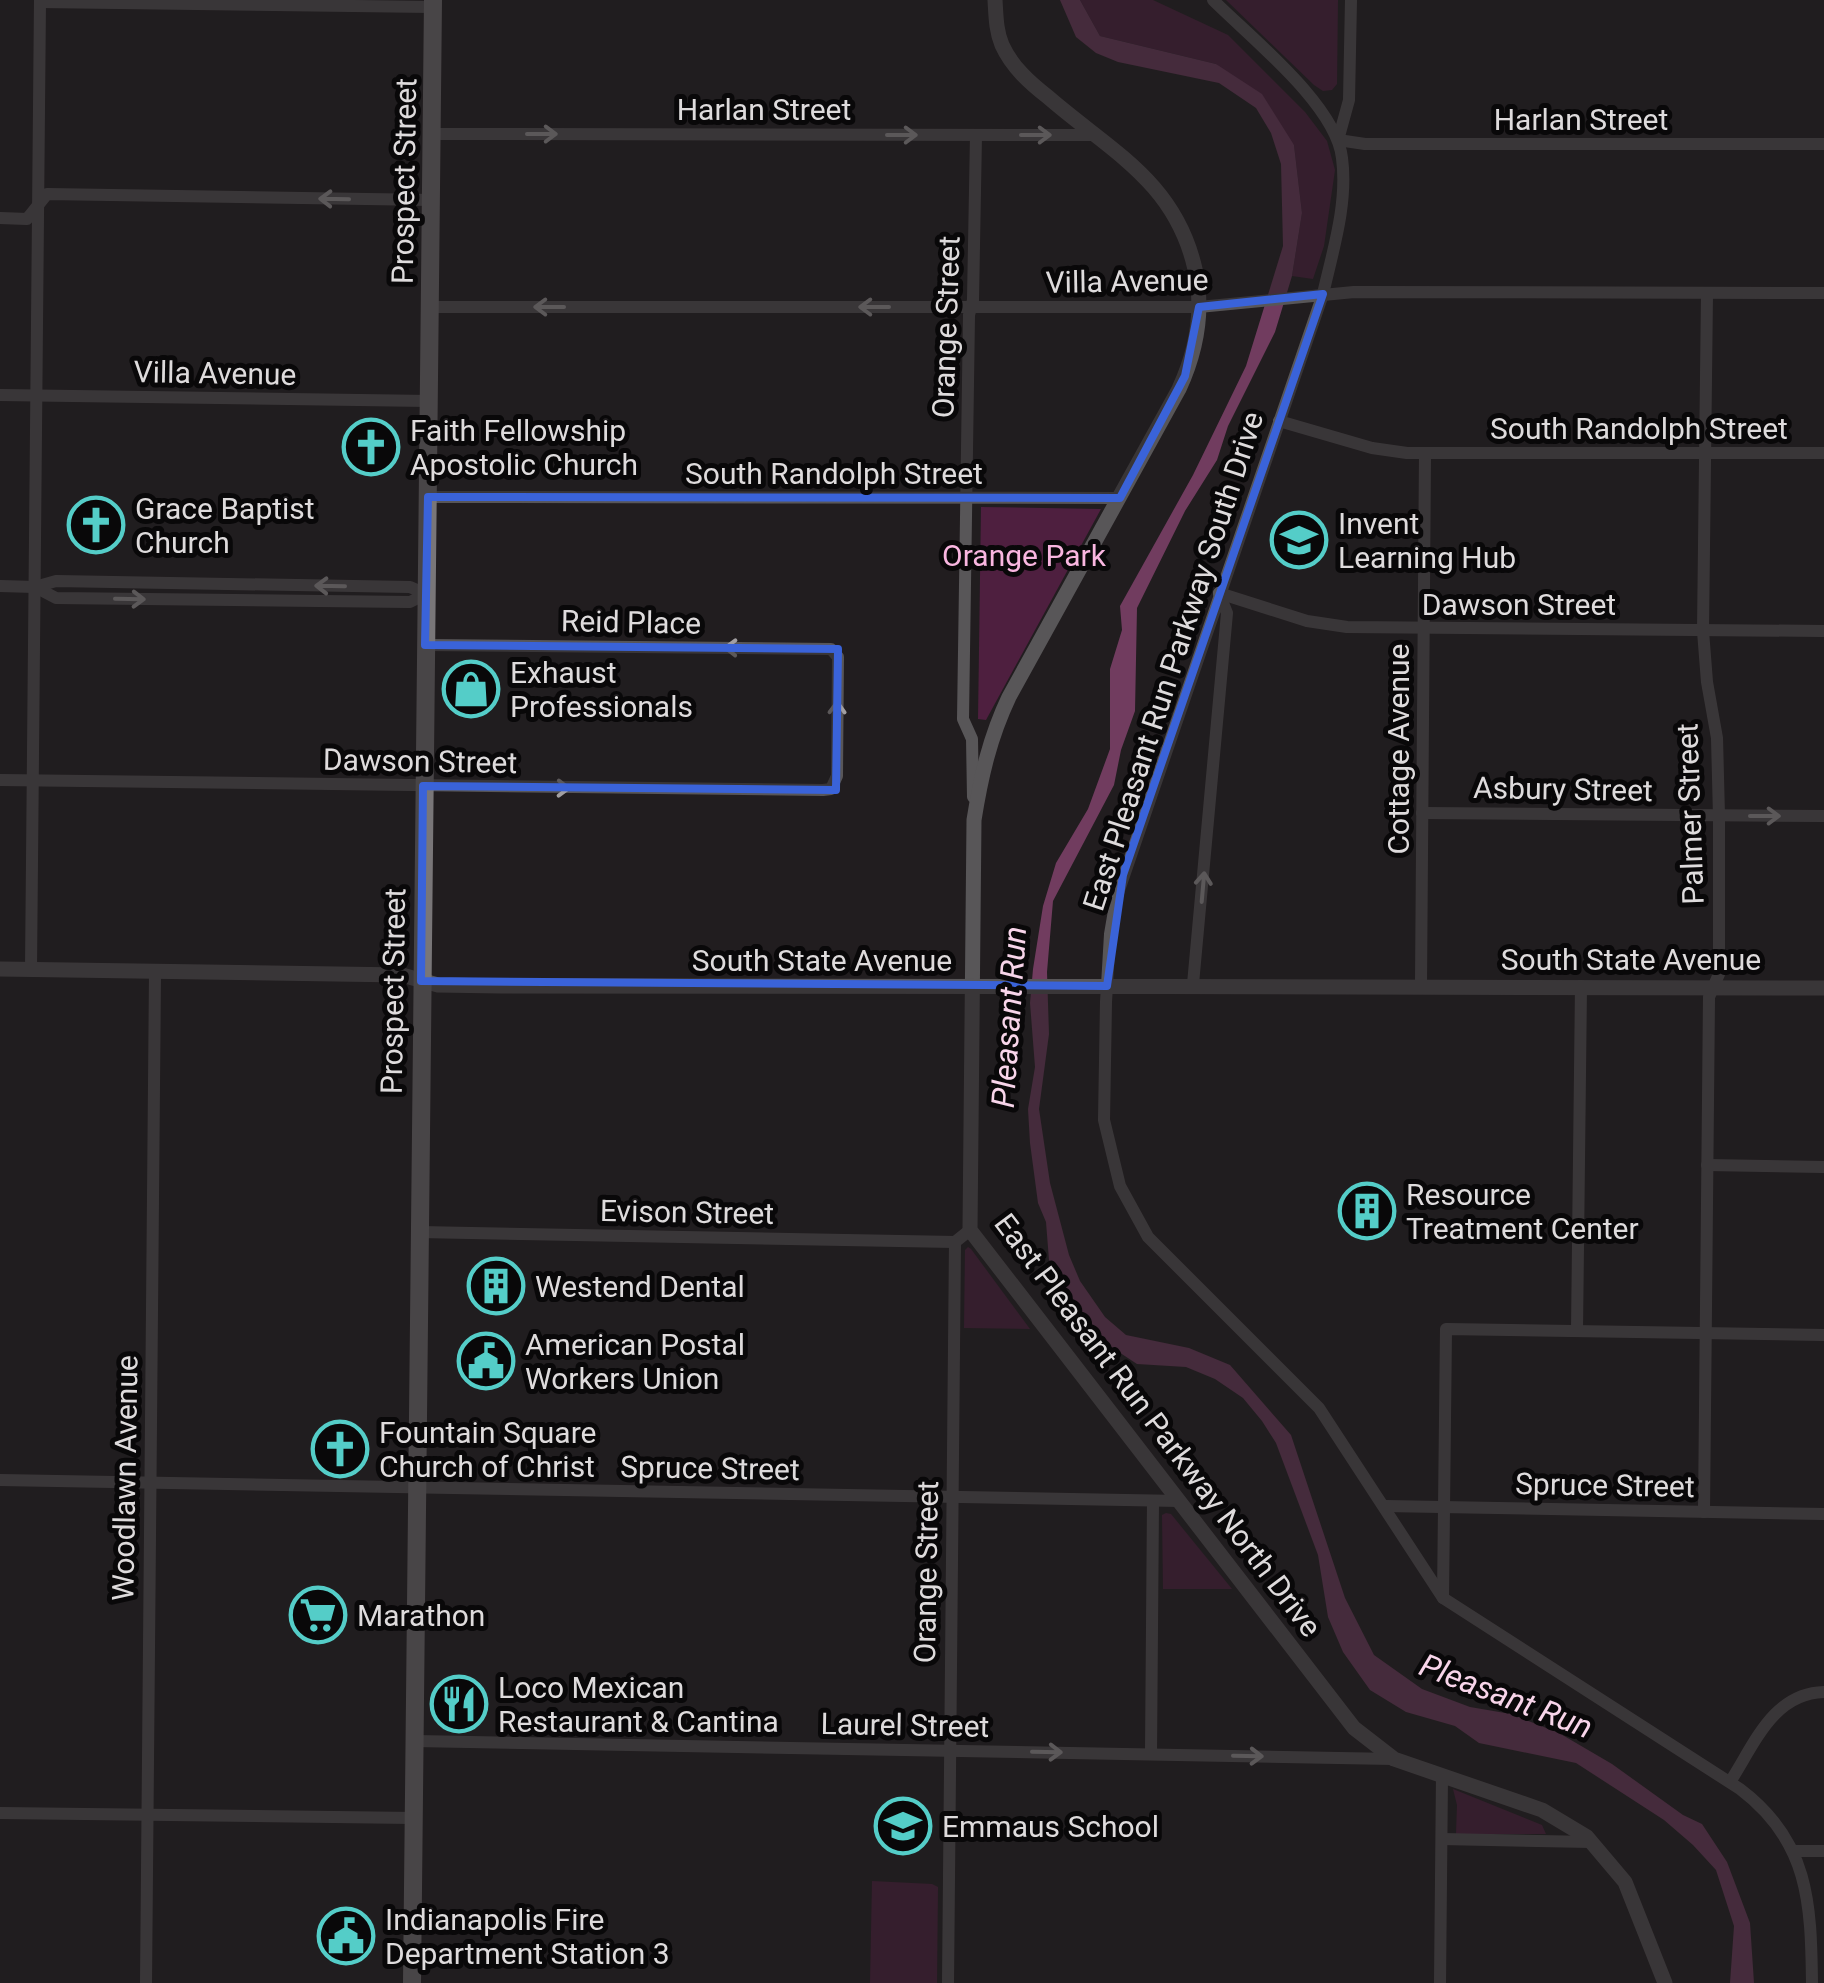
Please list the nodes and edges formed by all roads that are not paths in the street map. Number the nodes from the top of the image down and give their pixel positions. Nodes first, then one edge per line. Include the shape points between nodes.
1 (995, 0) edge
2 (1214, 0) edge
3 (1351, 0) edge
4 (40, 1) edge
5 (434, 4) edge
6 (432, 134) junction
7 (976, 135) junction
8 (1095, 135) junction
9 (1338, 140) junction
10 (1824, 144) edge
11 (431, 200) junction
12 (38, 205) junction
13 (0, 218) edge
14 (1706, 293) junction
15 (1824, 293) edge
16 (1323, 294) junction
17 (430, 307) junction
18 (972, 307) junction
19 (1199, 307) junction
20 (0, 395) edge
21 (38, 396) junction
22 (429, 401) junction
23 (1279, 421) junction
24 (1705, 453) junction
25 (1824, 453) edge
26 (1425, 454) junction
27 (428, 497) junction
28 (967, 498) junction
29 (1120, 498) junction
30 (0, 586) edge
31 (35, 586) junction
32 (1219, 593) junction
33 (426, 594) junction
34 (1423, 628) junction
35 (1703, 631) junction
36 (1824, 631) edge
37 (425, 645) junction
38 (0, 780) edge
39 (32, 781) junction
40 (835, 781) joint
41 (422, 786) junction
42 (1422, 813) junction
43 (1719, 816) junction
44 (1824, 816) edge
45 (974, 820) junction
46 (0, 969) edge
47 (31, 969) junction
48 (154, 972) junction
49 (421, 980) junction
50 (1194, 984) junction
51 (1421, 985) junction
52 (1107, 986) junction
53 (1581, 986) junction
54 (1714, 987) junction
55 (973, 988) junction
56 (1824, 988) edge
57 (1707, 1165) junction
58 (1824, 1167) edge
59 (970, 1230) junction
60 (419, 1232) junction
61 (955, 1242) junction
62 (1577, 1331) junction
63 (1705, 1333) junction
64 (1824, 1335) edge
65 (0, 1480) edge
66 (150, 1482) junction
67 (417, 1487) junction
68 (952, 1498) junction
69 (1153, 1501) junction
70 (1180, 1501) junction
71 (1385, 1506) junction
72 (1444, 1508) junction
73 (1704, 1512) junction
74 (1824, 1514) edge
75 (1444, 1598) junction
76 (1824, 1692) edge
77 (415, 1742) junction
78 (950, 1751) junction
79 (1151, 1754) junction
80 (1394, 1759) junction
81 (1442, 1775) junction
82 (1730, 1782) junction
83 (0, 1813) edge
84 (148, 1815) junction
85 (414, 1818) junction
86 (1442, 1839) junction
87 (1592, 1842) junction
88 (1793, 1851) junction
89 (1824, 1851) edge
90 (146, 1983) edge
91 (412, 1983) edge
92 (948, 1983) edge
93 (1440, 1983) edge
94 (1665, 1983) edge
95 (1812, 1983) edge

1 - 8 street, East Pleasant Run Parkway North Drive via 998,32 1011,61
2 - 9 street, East Pleasant Run Parkway South Drive via 1315,101
3 - 9 street, East Pleasant Run Parkway South Drive via 1349,100
4 - 5 street
4 - 12 street
5 - 6 main road, Prospect Street
6 -> 7 street, Harlan Street
6 - 11 main road, Prospect Street
7 -> 8 street, Harlan Street
7 - 18 street, Orange Street
8 - 19 street, East Pleasant Run Parkway North Drive via 1150,180 1173,211 1194,266
9 - 10 street, Harlan Street
9 - 16 street, East Pleasant Run Parkway South Drive via 1340,213
11 -> 12 street via 47,194
11 - 17 main road, Prospect Street
12 - 13 street via 28,219
12 - 21 street
14 - 15 street, Villa Avenue
14 - 16 street, Villa Avenue
14 - 24 street, Palmer Street
16 - 19 street, Villa Avenue
16 - 23 street, East Pleasant Run Parkway South Drive
18 -> 17 street, Villa Avenue
17 - 22 main road, Prospect Street
18 - 19 street, Villa Avenue
18 - 28 street, Orange Street
19 - 29 street, East Pleasant Run Parkway North Drive via 1185,376
20 - 21 street, Villa Avenue
21 - 22 street, Villa Avenue
21 - 31 street
22 - 27 main road, Prospect Street
23 - 26 street, South Randolph Street via 1372,448
23 - 32 street, East Pleasant Run Parkway South Drive
24 - 25 street, South Randolph Street
24 - 26 street, South Randolph Street
24 - 35 street, Palmer Street
26 - 34 street, Cottage Avenue
27 - 28 street, South Randolph Street
27 - 33 main road, Prospect Street
28 - 29 street, South Randolph Street
28 - 45 street, Orange Street via 963,719 972,739
29 - 45 street, East Pleasant Run Parkway North Drive via 1002,712
30 - 31 street
31 - 33 street via 410,587
31 - 39 street
32 - 34 street, Dawson Street via 1322,624
50 -> 32 street via 1227,612
32 - 52 street, East Pleasant Run Parkway South Drive via 1123,875
33 - 37 main road, Prospect Street
34 - 35 street, Dawson Street
34 - 42 street, Cottage Avenue
35 - 36 street, Dawson Street
35 - 43 street, Palmer Street
40 -> 37 street, Reid Place via 836,652 827,648
37 - 41 main road, Prospect Street
38 - 39 street, Dawson Street
39 - 41 street, Dawson Street
39 - 47 street
41 -> 40 street, Dawson Street via 823,790
41 - 49 main road, Prospect Street
42 - 43 street, Asbury Street
42 - 51 street, Cottage Avenue
43 -> 44 street, Asbury Street
43 - 54 street, Palmer Street
45 - 55 street, East Pleasant Run Parkway North Drive
46 - 47 street, South State Avenue
47 - 48 street, South State Avenue
48 - 49 street, South State Avenue
48 - 66 street, Woodlawn Avenue
49 - 55 street, South State Avenue
49 - 60 main road, Prospect Street
50 - 51 street, South State Avenue
50 - 52 street, South State Avenue
51 - 53 street, South State Avenue
52 - 55 street, South State Avenue
52 - 71 street, East Pleasant Run Parkway South Drive via 1104,1120 1130,1207 1158,1251 1319,1408
53 - 54 street, South State Avenue
53 - 62 street
54 - 56 street, South State Avenue
54 - 57 street, Palmer Street
55 - 59 street, East Pleasant Run Parkway North Drive
57 - 58 street
57 - 63 street, Palmer Street
59 - 61 street
59 - 70 street, East Pleasant Run Parkway North Drive
60 - 61 street, Evison Street
60 - 67 main road, Prospect Street
61 - 68 street, Orange Street
62 - 63 street
62 - 72 street via 1446,1329
63 - 64 street
63 - 73 street, Palmer Street
65 - 66 street, Spruce Street
66 - 67 street, Spruce Street
66 - 84 street, Woodlawn Avenue
67 - 68 street, Spruce Street
67 - 77 main road, Prospect Street
68 - 69 street, Spruce Street
68 - 78 street, Orange Street
69 - 70 street, Spruce Street
69 - 79 street
70 - 80 street, East Pleasant Run Parkway North Drive via 1342,1714
71 - 72 street, Spruce Street
71 - 75 street, East Pleasant Run Parkway South Drive
72 - 73 street, Spruce Street
72 - 75 street
73 - 74 street, Spruce Street
75 - 82 street, East Pleasant Run Parkway South Drive
76 - 82 street via 1782,1704
77 - 78 street, Laurel Street
77 - 85 main road, Prospect Street
78 -> 79 street, Laurel Street
78 - 92 street, Orange Street
79 -> 80 street, Laurel Street
80 - 81 street, East Pleasant Run Parkway North Drive
81 - 86 street
81 - 87 street, East Pleasant Run Parkway North Drive via 1542,1810
82 - 88 street, East Pleasant Run Parkway South Drive via 1763,1808
83 - 84 street
84 - 85 street
84 - 90 street, Woodlawn Avenue
85 - 91 main road, Prospect Street
86 - 87 street
86 - 93 street
87 - 94 street, East Pleasant Run Parkway North Drive via 1630,1892
88 - 89 street
88 - 95 street, East Pleasant Run Parkway South Drive via 1810,1902

